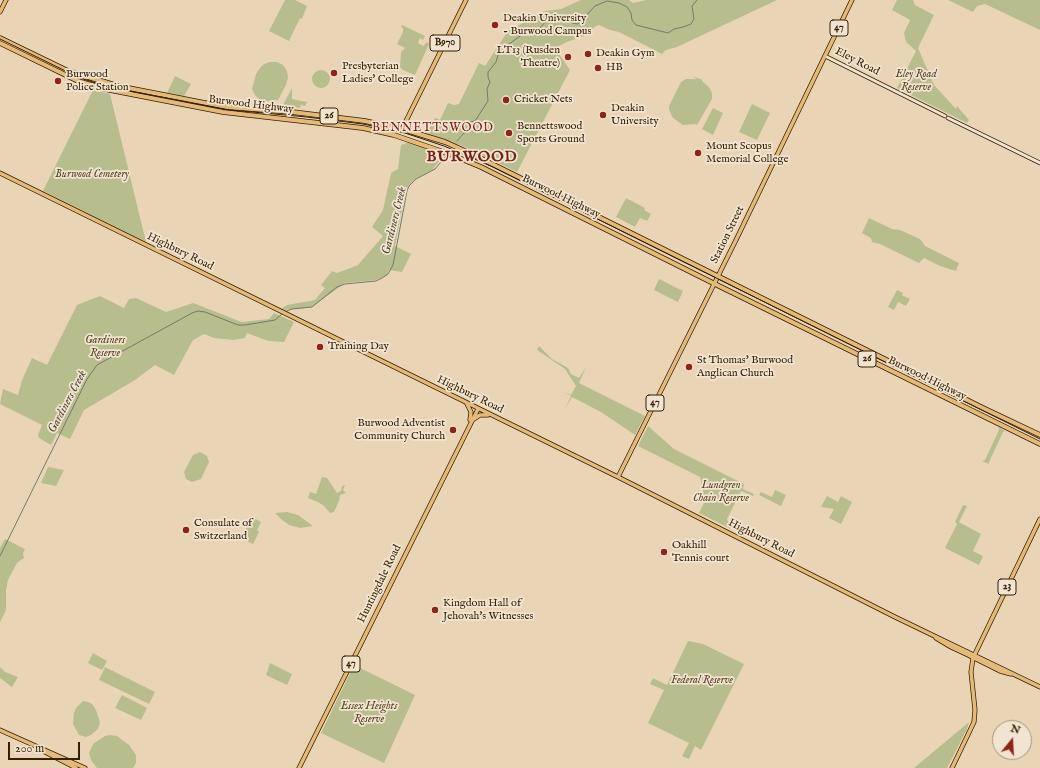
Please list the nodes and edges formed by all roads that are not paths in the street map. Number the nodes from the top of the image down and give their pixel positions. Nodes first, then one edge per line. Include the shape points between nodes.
1 (6, 0) edge
2 (466, 0) edge
3 (852, 0) edge
4 (0, 12) edge
5 (0, 38) edge
6 (0, 43) edge
7 (825, 56) junction
8 (42, 61) junction
9 (58, 69) junction
10 (93, 79) junction
11 (108, 84) junction
12 (90, 86) junction
13 (118, 92) junction
14 (141, 93) junction
15 (225, 107) junction
16 (246, 108) junction
17 (223, 112) junction
18 (257, 117) junction
19 (407, 120) junction
20 (402, 129) junction
21 (409, 131) junction
22 (400, 137) junction
23 (1040, 163) edge
24 (0, 173) edge
25 (518, 177) junction
26 (514, 184) junction
27 (665, 250) junction
28 (664, 259) junction
29 (718, 276) junction
30 (714, 284) junction
31 (769, 302) junction
32 (768, 311) junction
33 (466, 403) junction
34 (478, 409) junction
35 (491, 415) junction
36 (469, 425) junction
37 (1023, 428) junction
38 (1020, 434) junction
39 (1040, 435) edge
40 (1040, 444) edge
41 (618, 477) junction
42 (1040, 519) edge
43 (974, 656) junction
44 (1040, 687) edge
45 (0, 730) edge
46 (35, 747) junction
47 (76, 768) edge
48 (85, 768) edge
49 (299, 768) edge
50 (952, 768) edge

1 - 4 main road
2 - 19 main road, B970
3 - 7 main road, Station Street / 47
5 - 8 highway, Burwood Highway / 26
6 - 8 highway, Burwood Highway / 26
7 - 23 main road, Eley Road
7 - 29 main road, Station Street / 47
8 - 9 highway, Burwood Highway / 26
9 - 10 highway, Burwood Highway / 26
9 - 12 highway, Burwood Highway / 26
10 - 11 highway, Burwood Highway / 26
10 - 12 highway
11 - 13 highway
11 - 14 highway, Burwood Highway / 26
12 - 13 highway, Burwood Highway / 26
13 - 14 highway, Burwood Highway / 26
14 - 15 highway, Burwood Highway / 26
14 - 17 highway, Burwood Highway / 26
15 - 16 highway, Burwood Highway / 26
15 - 17 highway
16 - 18 highway via 256,112
16 - 20 highway, Burwood Highway / 26 via 358,120
17 - 18 highway, Burwood Highway / 26
18 - 22 highway, Burwood Highway / 26 via 344,125
19 - 20 main road, B970
19 - 21 main road via 406,126
20 - 21 highway, Burwood Highway / 26
20 - 22 highway
21 - 25 highway, Burwood Highway / 26 via 466,151
22 - 26 highway, Burwood Highway / 26 via 452,155
24 - 33 main road, Highbury Road
25 - 26 highway
25 - 27 highway, Burwood Highway / 26
26 - 28 highway, Burwood Highway / 26
27 - 28 highway
27 - 29 highway, Burwood Highway / 26
28 - 30 highway, Burwood Highway / 26
29 - 30 main road, Station Street / 47
29 - 31 highway, Burwood Highway / 26
30 - 32 highway, Burwood Highway / 26
30 - 41 main road, Station Street / 47
31 - 32 highway
31 - 37 highway, Burwood Highway / 26
32 - 38 highway, Burwood Highway / 26
33 - 34 main road, Highbury Road
33 - 36 main road via 471,412
34 - 35 main road, Highbury Road
34 - 36 main road, Huntingdale Road / 47
35 - 36 main road via 480,415
35 - 41 main road, Highbury Road
36 - 49 main road, Huntingdale Road / 47
37 - 38 highway
37 - 39 highway, Burwood Highway / 26
38 - 40 highway, Burwood Highway / 26
41 - 43 main road, Highbury Road
42 - 43 main road, 23
43 - 44 main road, Highbury Road
43 - 50 main road, 23 via 971,672 974,722
45 - 46 main road
46 - 47 main road
46 - 48 main road

